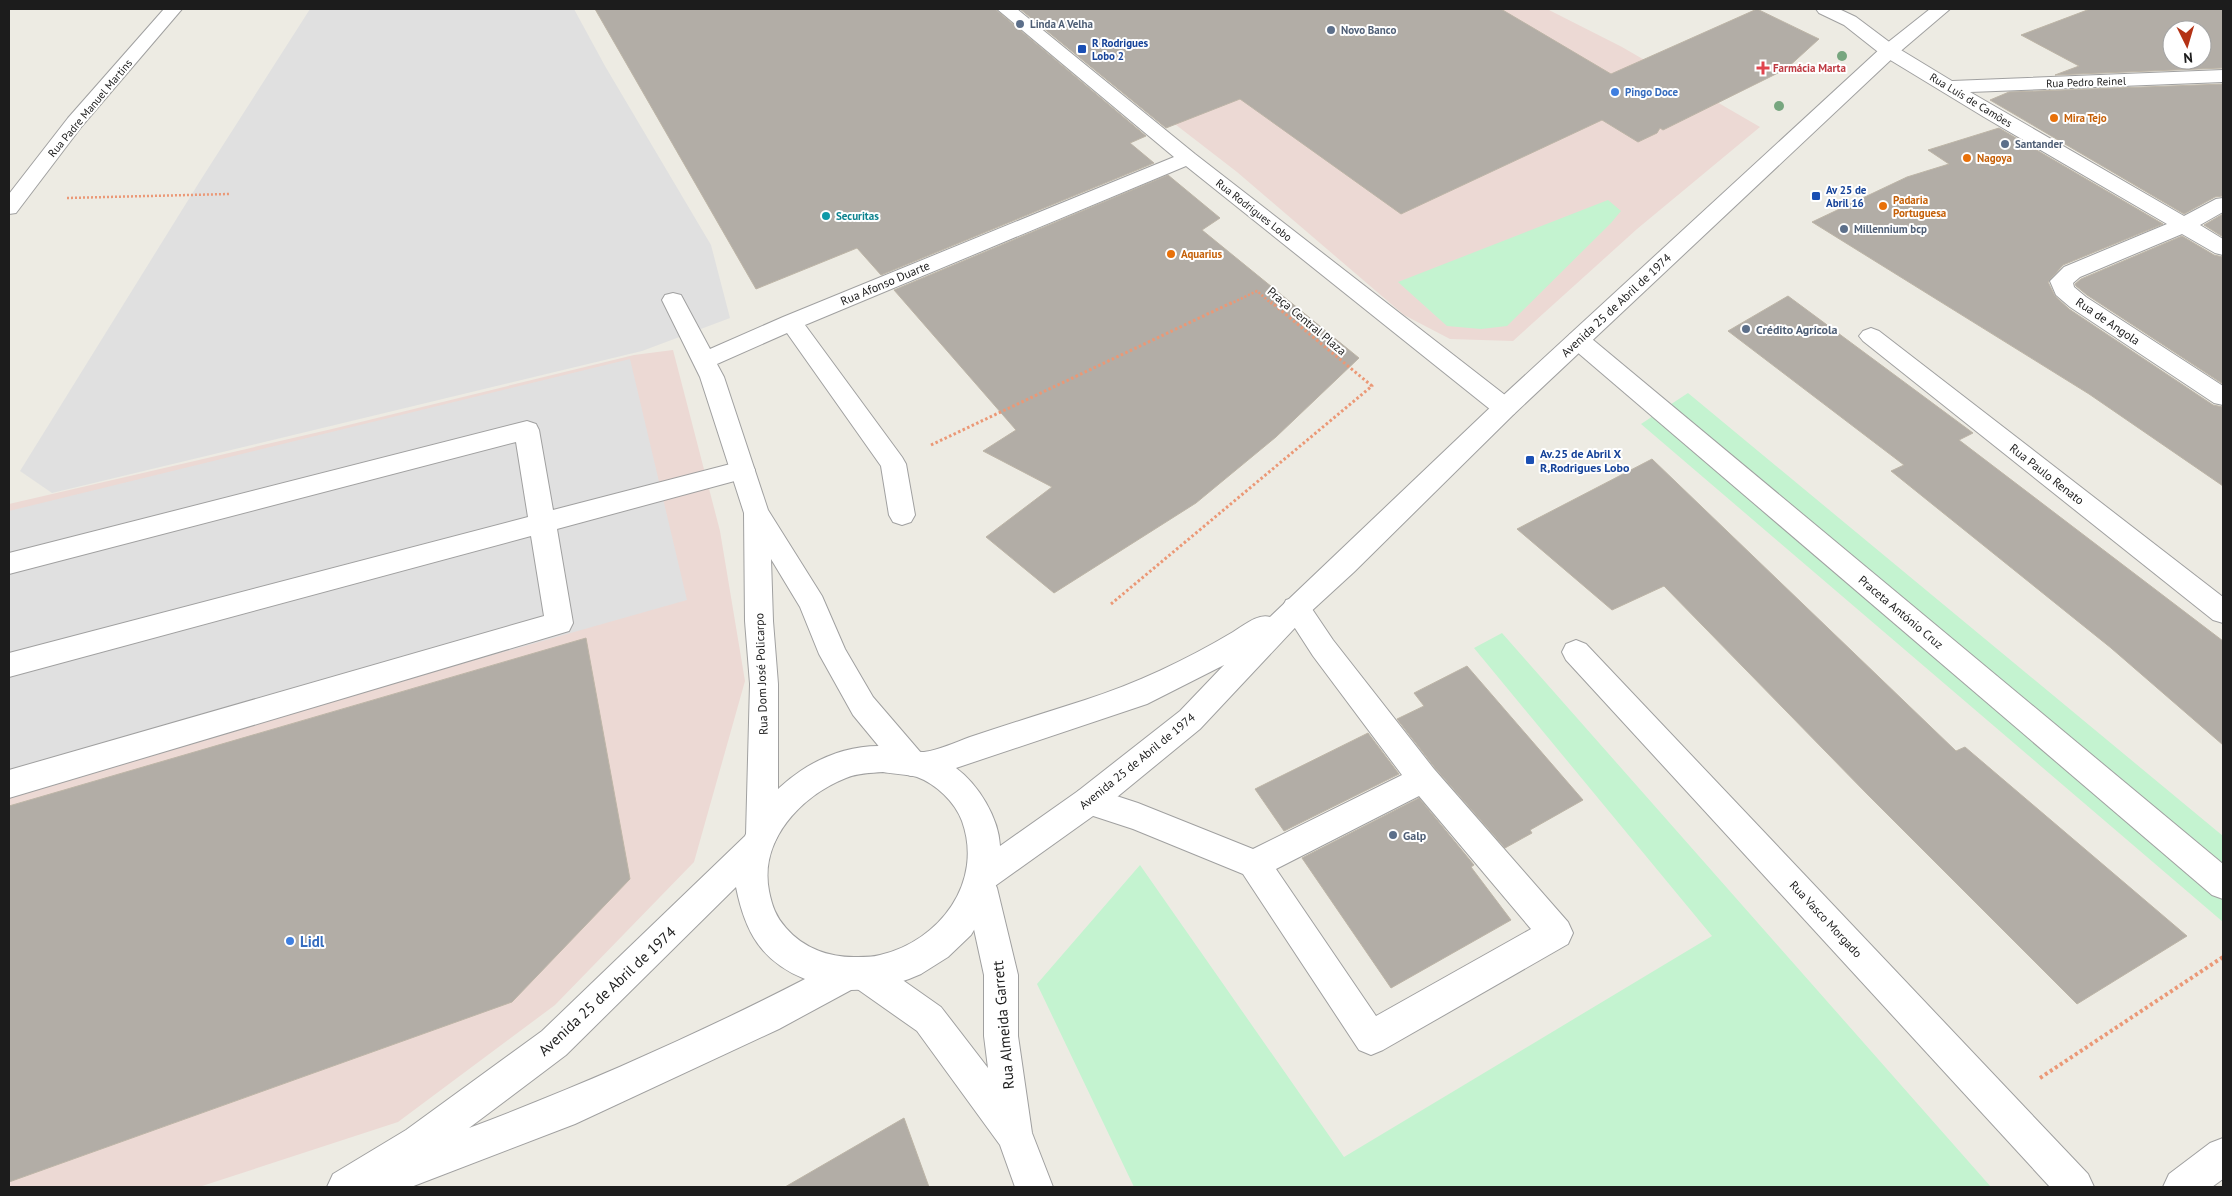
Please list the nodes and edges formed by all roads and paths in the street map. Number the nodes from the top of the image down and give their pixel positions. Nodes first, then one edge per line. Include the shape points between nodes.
1 (172, 9) edge
2 (1006, 9) edge
3 (1825, 9) edge
4 (1941, 9) edge
5 (1889, 51) junction
6 (2223, 76) edge
7 (1948, 87) junction
8 (1188, 158) junction
9 (229, 194) dead end
10 (12, 204) edge
11 (2223, 204) edge
12 (2184, 225) junction
13 (2223, 248) edge
14 (673, 300) dead end
15 (791, 322) junction
16 (1871, 336) dead end
17 (1578, 340) junction
18 (704, 361) junction
19 (2223, 397) edge
20 (1505, 408) junction
21 (892, 464) junction
22 (742, 470) junction
23 (756, 512) junction
24 (902, 515) dead end
25 (543, 523) junction
26 (9, 563) edge
27 (1111, 604) dead end
28 (1296, 608) junction
29 (2223, 612) edge
30 (1576, 652) dead end
31 (9, 665) edge
32 (916, 764) junction
33 (1423, 778) junction
34 (9, 784) edge
35 (1089, 801) junction
36 (759, 841) junction
37 (1254, 864) junction
38 (982, 881) junction
39 (2223, 884) edge
40 (2223, 957) edge
41 (856, 974) junction
42 (2076, 1054) dead end
43 (1014, 1134) junction
44 (2223, 1156) edge
45 (346, 1187) edge
46 (361, 1187) edge
47 (1034, 1187) edge
48 (2075, 1187) edge
49 (2182, 1187) edge

1 - 10 street, Rua Padre Manuel Martins via 75,122
2 - 8 street, Rua Rodrigues Lobo
3 - 5 street, Rua Luís de Camões via 1850,21
4 - 5 street, Avenida 25 de Abril de 1974
5 - 7 street, Rua Luís de Camões
5 - 17 street, Avenida 25 de Abril de 1974
6 - 7 street, Rua Pedro Reinel
7 - 12 street, Rua Luís de Camões
8 - 15 street, Rua Afonso Duarte
8 - 20 street, Rua Rodrigues Lobo
9 - 10 path
11 - 12 street
12 - 13 street, Rua Luís de Camões
12 - 19 street, Rua de Angola via 2072,272 2061,281 2064,290 2078,302
14 - 18 street, Rua Dom José Policarpo
15 - 18 street, Rua Afonso Duarte
15 - 21 street
16 - 29 street, Rua Paulo Renato
17 - 20 street, Avenida 25 de Abril de 1974
17 - 39 street, Praceta António Cruz
18 - 22 street, Rua Dom José Policarpo
20 - 28 street, Avenida 25 de Abril de 1974
21 - 24 street
21 - 27 path, Praça Central Plaza via 1257,291 1372,386
22 - 23 street, Rua Dom José Policarpo
22 - 25 street
23 - 32 street, Rua Dom José Policarpo via 812,604 833,654 862,706
23 - 36 street, Rua Dom José Policarpo via 764,684
25 - 26 street via 527,430
25 - 31 street
25 - 34 street via 559,623
28 - 32 street, Avenida 25 de Abril de 1974 via 1227,650 1137,695
28 - 33 street
28 - 35 street, Avenida 25 de Abril de 1974 via 1190,720
30 - 48 street, Rua Vasco Morgado
32 - 36 street, Avenida 25 de Abril de 1974 via 883,759 854,762 825,772 799,788 777,810
32 - 38 street, Avenida 25 de Abril de 1974 via 946,778 966,797 980,820 985,846
33 - 37 street
33 - 37 street via 1556,933 1371,1038
35 - 37 street via 1138,817
35 - 38 street, Avenida 25 de Abril de 1974
36 - 41 street, Avenida 25 de Abril de 1974 via 751,876 755,905 768,932 789,953 816,968
36 - 45 street, Avenida 25 de Abril de 1974 via 554,1043 418,1143
38 - 41 street, Avenida 25 de Abril de 1974 via 968,913 948,936 924,955 895,968
38 - 43 street, Rua Almeida Garrett via 1001,975 1001,1036
40 - 42 path
41 - 43 street, Rua Almeida Garrett via 929,1019
41 - 46 street, Avenida 25 de Abril de 1974 via 562,1111
43 - 47 street, Rua Almeida Garrett
44 - 49 street

